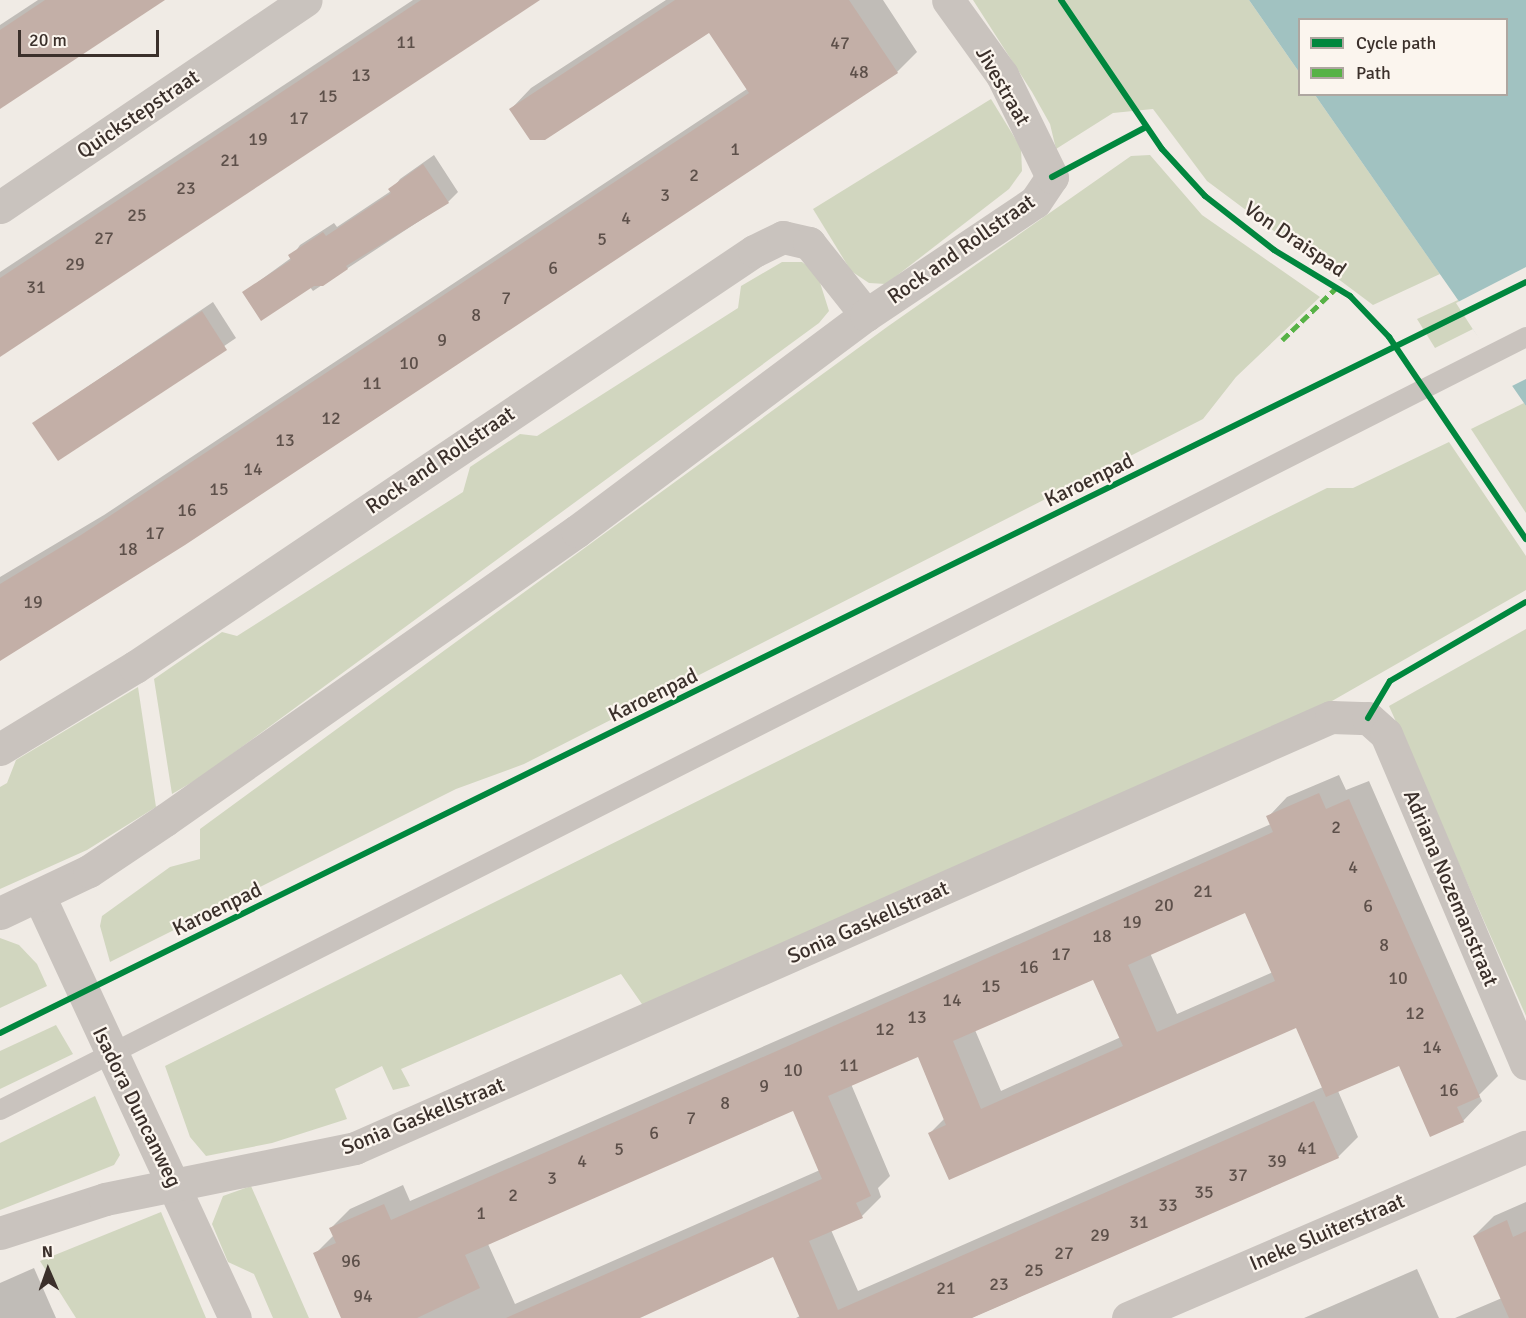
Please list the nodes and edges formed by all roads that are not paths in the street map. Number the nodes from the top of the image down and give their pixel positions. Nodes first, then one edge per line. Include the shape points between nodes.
1 (306, 0) edge
2 (948, 0) edge
3 (1052, 177) joint
4 (0, 207) edge
5 (866, 315) junction
6 (1526, 337) edge
7 (1368, 718) joint
8 (0, 750) edge
9 (39, 896) junction
10 (0, 913) edge
11 (111, 1056) junction
12 (1526, 1064) edge
13 (0, 1110) edge
14 (1526, 1147) edge
15 (177, 1186) junction
16 (0, 1233) edge
17 (234, 1318) edge
18 (1128, 1318) edge

1 - 4 street, Quickstepstraat
2 - 3 street, Jivestraat via 1002,75
3 - 5 street, Rock and Rollstraat via 1035,202
5 - 8 street, Rock and Rollstraat via 809,243 783,237 754,251 135,667
5 - 9 street, Rock and Rollstraat via 567,538 137,839 89,871
6 - 11 lane
7 - 12 street, Adriana Nozemanstraat via 1386,734
7 - 15 street, Sonia Gaskellstraat via 1331,717 355,1148
9 - 10 street, Rock and Rollstraat
9 - 11 street, Isadora Duncanweg
11 - 13 lane
11 - 15 street, Isadora Duncanweg
14 - 18 street, Ineke Sluiterstraat
15 - 16 street, Sonia Gaskellstraat via 105,1199
15 - 17 street, Isadora Duncanweg

